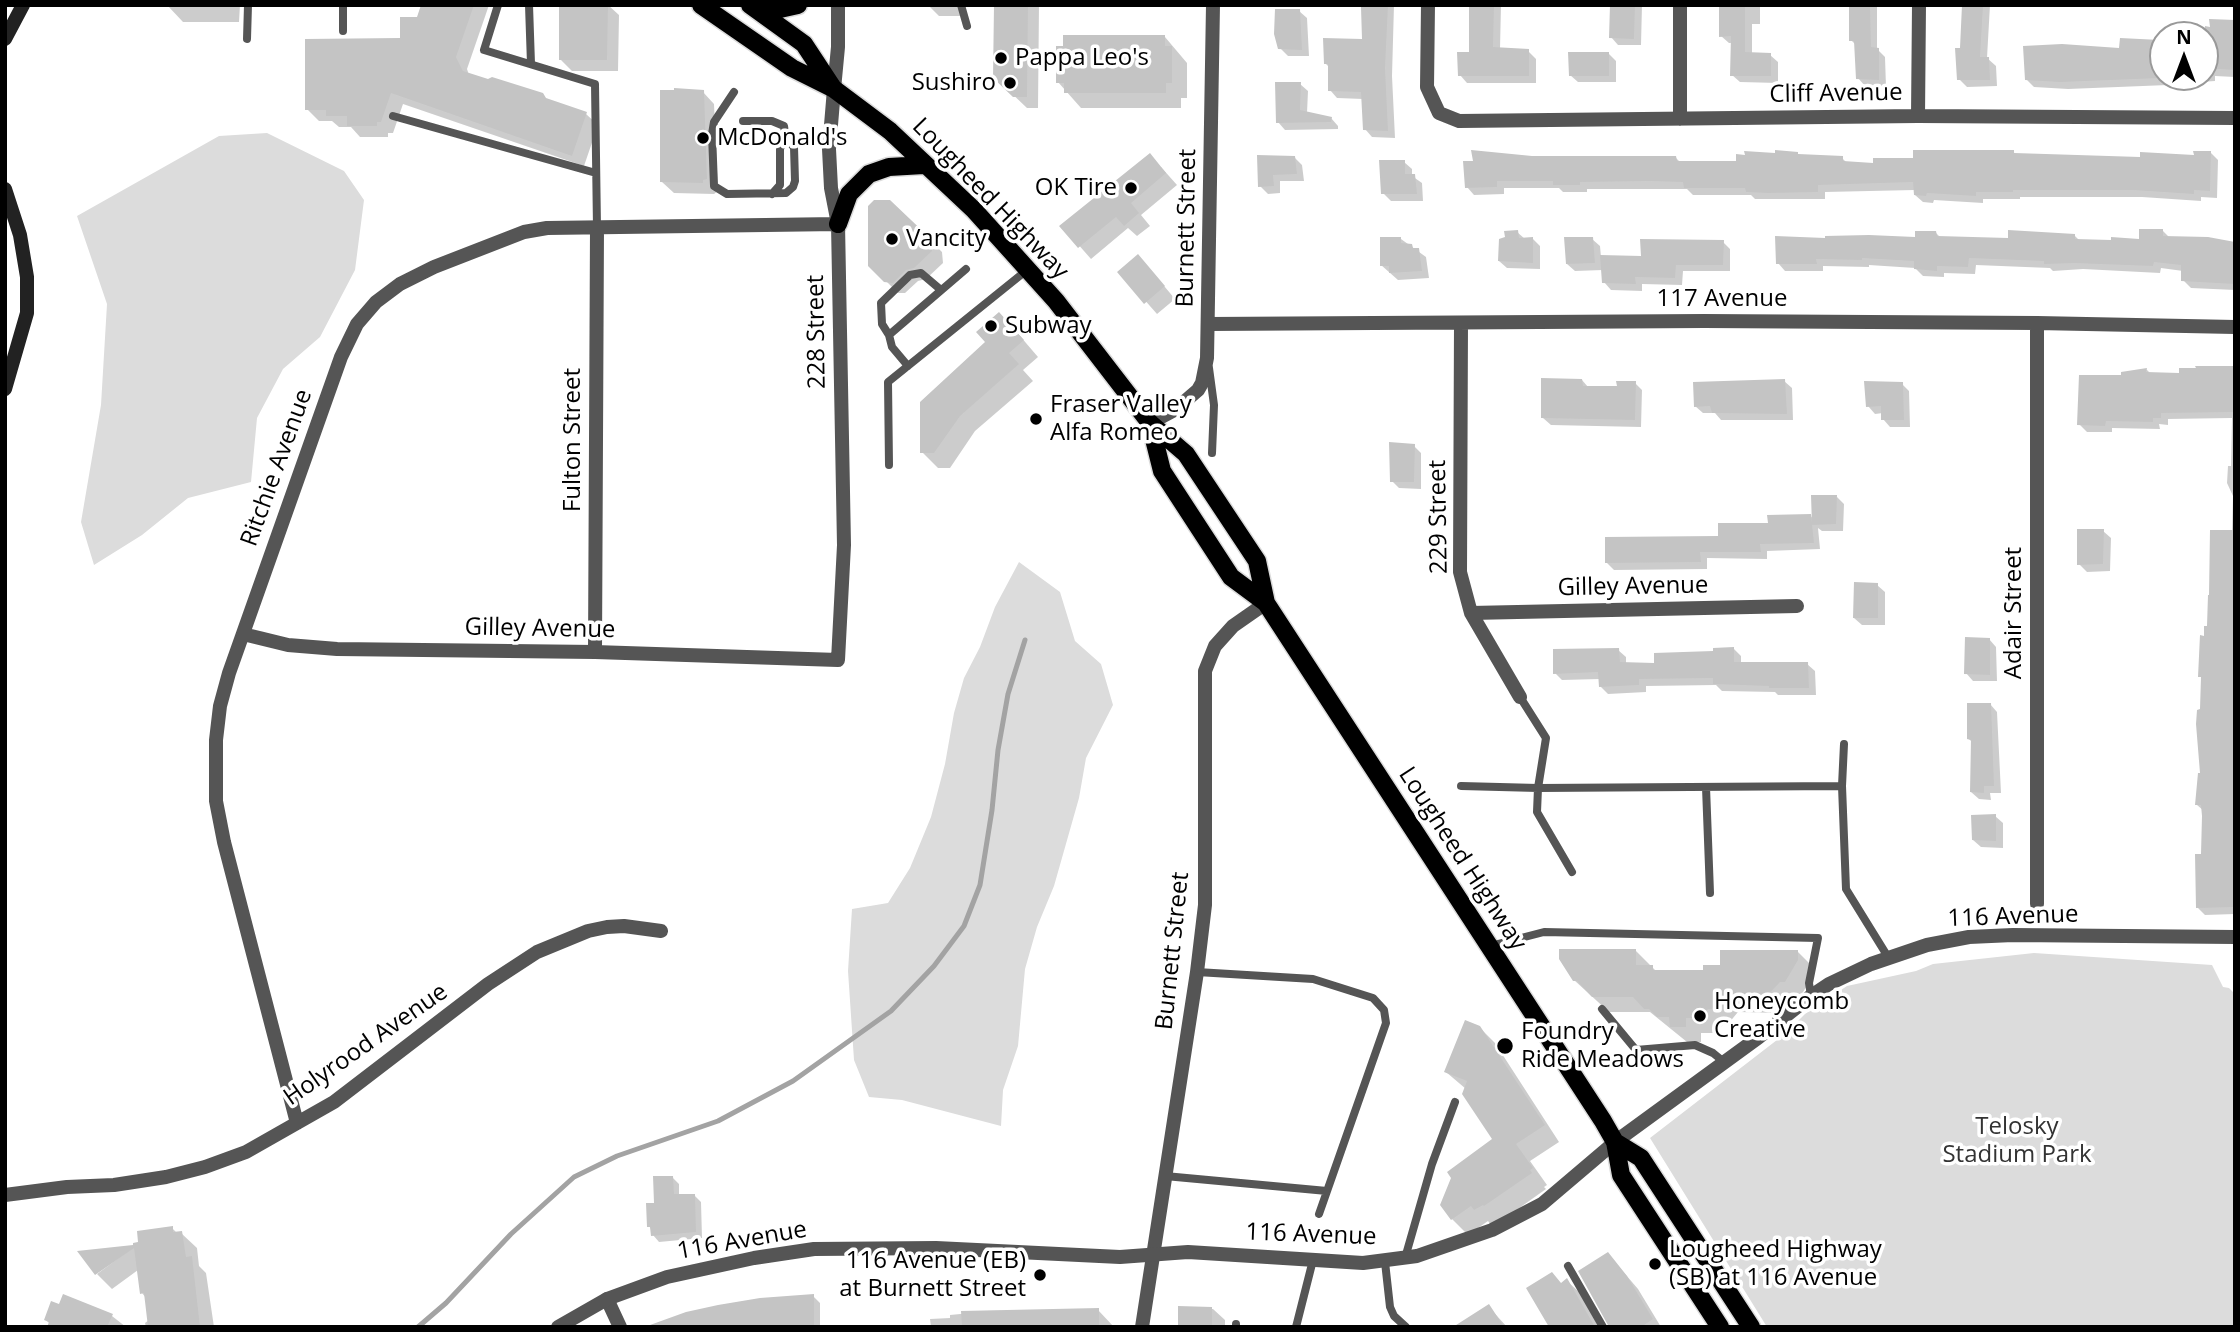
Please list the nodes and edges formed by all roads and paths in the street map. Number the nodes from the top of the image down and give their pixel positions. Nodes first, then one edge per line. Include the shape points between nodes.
1 (23, 5) edge
2 (248, 5) edge
3 (343, 5) edge
4 (498, 5) edge
5 (529, 5) edge
6 (701, 5) edge
7 (798, 5) edge
8 (838, 5) edge
9 (961, 5) edge
10 (1213, 5) edge
11 (1428, 5) edge
12 (1680, 5) edge
13 (1919, 5) edge
14 (756, 9) edge
15 (967, 26) dead end
16 (343, 31) dead end
17 (5, 39) edge
18 (247, 39) dead end
19 (531, 65) junction
20 (834, 89) junction
21 (734, 92) dead end
22 (393, 116) dead end
23 (1918, 116) junction
24 (1680, 118) junction
25 (2235, 118) edge
26 (743, 121) dead end
27 (786, 139) junction
28 (924, 165) junction
29 (596, 173) junction
30 (5, 189) edge
31 (772, 194) junction
32 (838, 223) junction
33 (597, 228) junction
34 (966, 269) dead end
35 (1027, 270) junction
36 (941, 290) junction
37 (1461, 323) junction
38 (2037, 323) junction
39 (1209, 324) junction
40 (2235, 327) edge
41 (889, 335) junction
42 (1207, 358) junction
43 (908, 366) junction
44 (5, 389) edge
45 (1150, 423) junction
46 (1212, 453) dead end
47 (889, 466) dead end
48 (1266, 603) junction
49 (1797, 606) dead end
50 (1471, 613) junction
51 (243, 634) junction
52 (595, 652) junction
53 (838, 660) joint
54 (1520, 696) joint
55 (1844, 744) dead end
56 (1461, 786) dead end
57 (1842, 786) junction
58 (1706, 787) junction
59 (1538, 788) junction
60 (1572, 872) dead end
61 (1710, 892) dead end
62 (2037, 904) dead end
63 (661, 931) dead end
64 (2235, 937) edge
65 (1489, 946) junction
66 (1888, 957) junction
67 (1197, 972) junction
68 (1811, 996) junction
69 (1602, 1009) dead end
70 (1724, 1062) junction
71 (1455, 1102) dead end
72 (297, 1123) junction
73 (1615, 1142) junction
74 (1165, 1176) junction
75 (1327, 1191) junction
76 (5, 1195) edge
77 (1319, 1214) dead end
78 (1153, 1256) junction
79 (1405, 1258) junction
80 (1314, 1260) junction
81 (1385, 1262) junction
82 (1568, 1266) dead end
83 (607, 1299) junction
84 (1717, 1326) edge
85 (558, 1327) edge
86 (620, 1327) edge
87 (1142, 1327) edge
88 (1296, 1327) edge
89 (1406, 1327) edge
90 (1603, 1327) edge
91 (1751, 1327) edge

1 - 17 main road
2 - 18 lane
3 - 16 lane
4 - 19 lane via 484,50
5 - 19 lane
6 - 20 main road, Lougheed Highway via 792,68
7 - 14 main road
8 - 20 street, 228 Street
9 - 15 lane
10 - 39 street, Burnett Street
11 - 24 street, Cliff Avenue via 1427,87 1439,113 1459,121
12 - 24 street
13 - 23 street
14 - 20 main road, Lougheed Highway via 804,44
19 - 29 lane via 595,84
20 - 28 main road, Lougheed Highway via 890,131
20 - 32 street, 228 Street via 829,149
21 - 31 lane via 714,122 714,186 727,194
22 - 29 lane
23 - 24 street, Cliff Avenue
23 - 25 street, Cliff Avenue
26 - 27 lane via 778,122 786,130
27 - 31 lane via 780,148 780,185
27 - 31 lane via 794,147 795,181 786,193
28 - 32 main road via 889,167 869,174 849,194
28 - 35 main road, Lougheed Highway via 974,210
29 - 33 lane
30 - 44 main road via 20,235 27,313
32 - 33 street, Ritchie Avenue
32 - 53 street, 228 Street via 844,545
33 - 51 street, Ritchie Avenue via 524,232 434,267 400,285 357,324 341,357
33 - 52 street, Fulton Street
34 - 36 lane
35 - 43 lane
35 - 45 main road, Lougheed Highway
36 - 41 lane
36 - 41 lane via 921,273 910,275 881,303
37 - 38 street, 117 Avenue
37 - 39 street, 117 Avenue
37 - 50 street, 229 Street via 1460,572
38 - 40 street, 117 Avenue
38 - 62 street, Adair Street
39 - 42 street, Burnett Street
41 - 43 lane via 892,347
42 - 45 street, Burnett Street via 1198,390
42 - 46 lane via 1214,405
43 - 47 lane via 888,382
45 - 48 main road, Lougheed Highway via 1186,454 1257,561
45 - 48 main road, Lougheed Highway via 1163,471 1174,489 1231,577
48 - 65 main road, Lougheed Highway
48 - 67 street, Burnett Street via 1214,646 1205,671 1205,905
49 - 50 street, Gilley Avenue
50 - 54 street, 229 Street
51 - 52 street, Gilley Avenue via 324,649
51 - 72 street, Ritchie Avenue via 220,706 216,801
52 - 53 street, Gilley Avenue
54 - 59 lane via 1546,738
55 - 57 lane
56 - 59 lane
57 - 58 lane
57 - 66 lane via 1846,889
58 - 59 lane
58 - 61 lane
59 - 60 lane via 1537,812
63 - 72 street, Holyrood Avenue via 607,927 537,952 341,1097
64 - 66 street, 116 Avenue via 1991,936 1950,940
65 - 68 lane via 1544,932 1818,937 1809,983
65 - 73 main road, Lougheed Highway
66 - 68 street, 116 Avenue
67 - 74 street, Burnett Street
67 - 75 lane via 1314,979 1373,998 1384,1010 1386,1023
68 - 70 street, 116 Avenue
69 - 70 lane via 1636,1050 1695,1045
70 - 73 street, 116 Avenue
71 - 79 lane
72 - 76 street, Holyrood Avenue via 246,1152 166,1177
73 - 79 street, 116 Avenue via 1542,1204 1492,1230
73 - 84 main road, Lougheed Highway via 1620,1175
73 - 91 main road, Lougheed Highway via 1641,1158
74 - 75 lane
74 - 78 street, Burnett Street
75 - 77 lane
78 - 80 street, 116 Avenue via 1188,1252
78 - 83 street, 116 Avenue via 936,1248 814,1249 704,1267
78 - 87 street, Burnett Street
79 - 81 street, 116 Avenue
80 - 81 street, 116 Avenue
80 - 88 lane
81 - 89 lane via 1390,1307
82 - 90 lane
83 - 85 street, 116 Avenue
83 - 86 street

